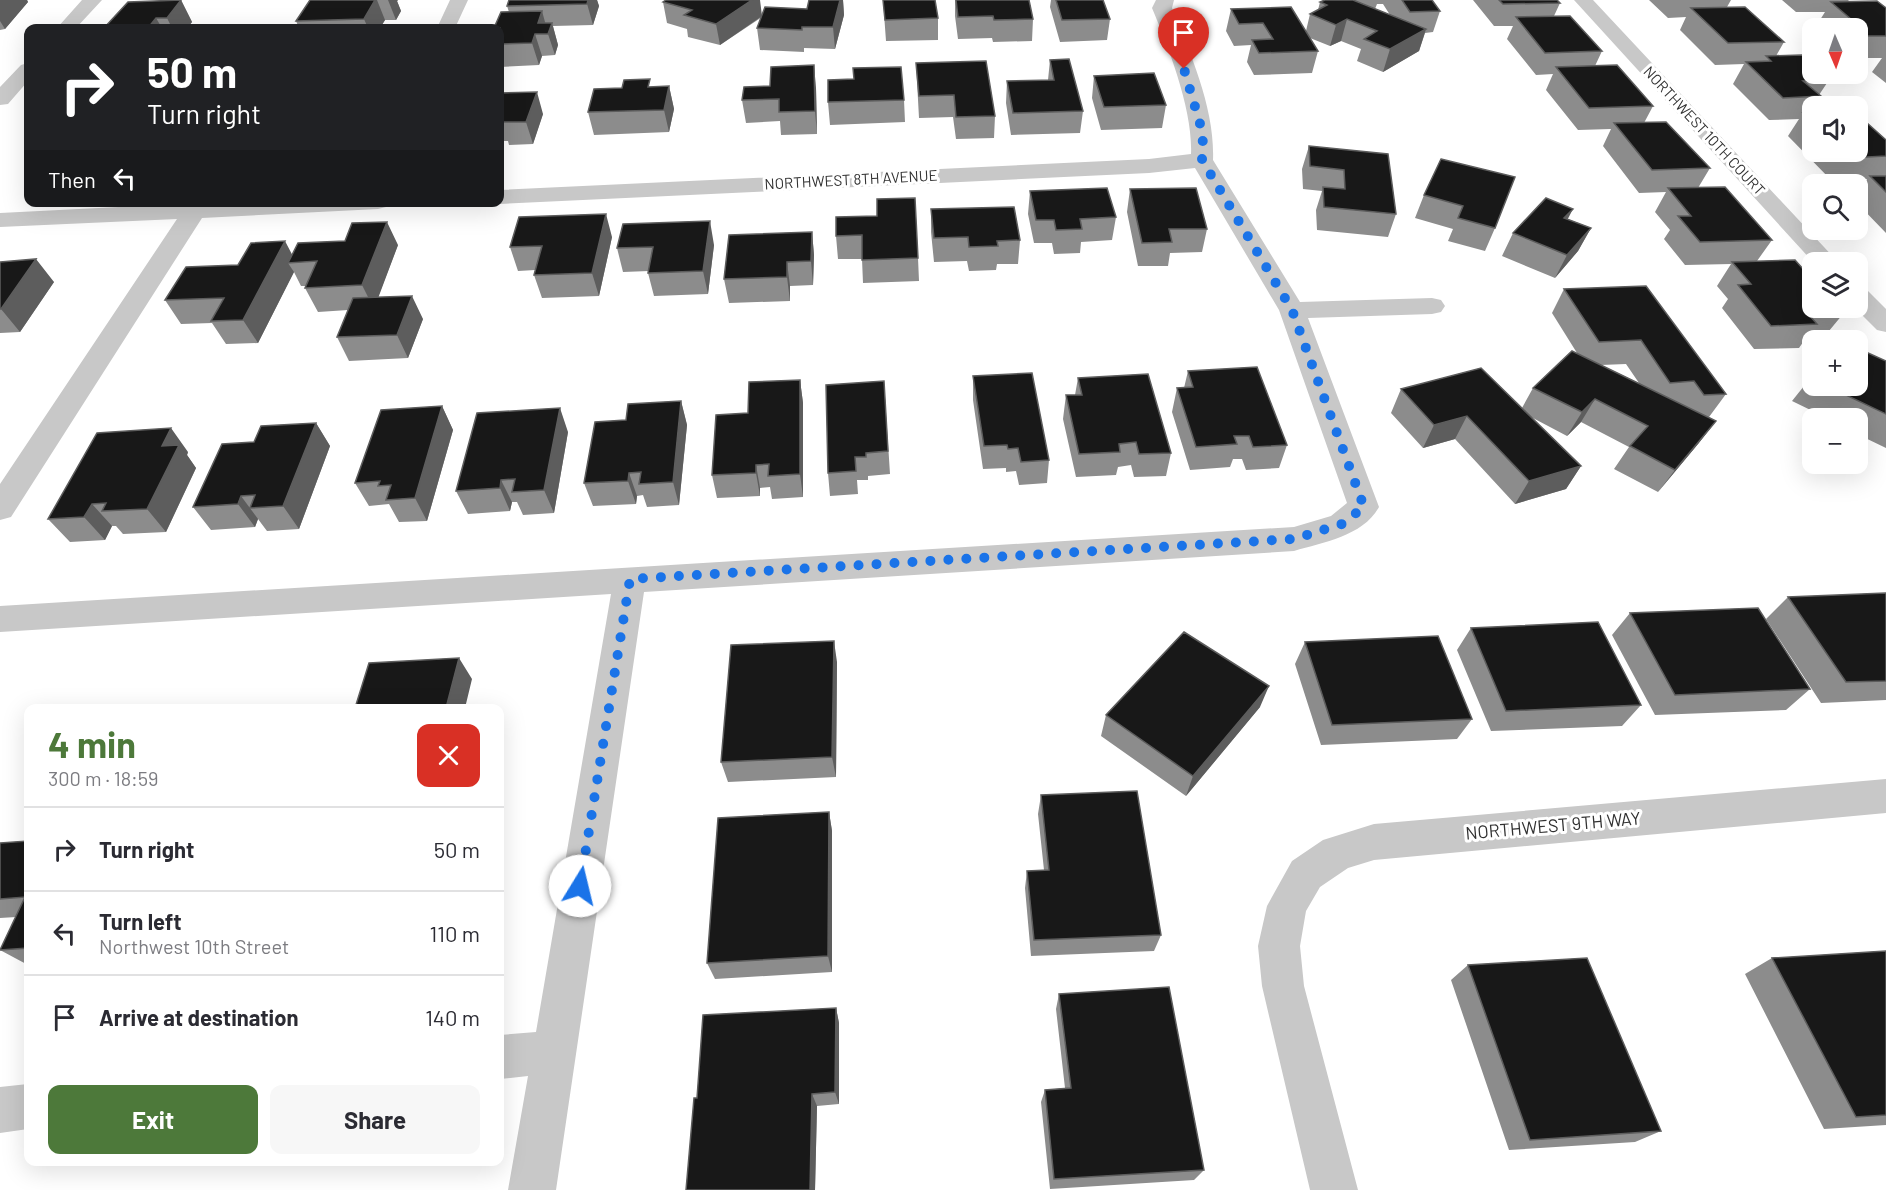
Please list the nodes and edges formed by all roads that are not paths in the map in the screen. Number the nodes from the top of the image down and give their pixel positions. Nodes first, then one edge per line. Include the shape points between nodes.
1 (93, 0) edge
2 (459, 0) edge
3 (1165, 0) edge
4 (1583, 0) edge
5 (70, 24) edge
6 (448, 24) edge
7 (24, 73) edge
8 (0, 99) edge
9 (1202, 160) junction
10 (504, 197) edge
11 (282, 207) edge
12 (194, 211) junction
13 (0, 220) edge
14 (1817, 252) edge
15 (1432, 306) dead end
16 (1868, 307) edge
17 (1292, 310) junction
18 (1886, 324) edge
19 (0, 509) edge
20 (630, 579) junction
21 (0, 619) edge
22 (1884, 800) edge
23 (553, 1052) junction
24 (504, 1057) edge
25 (24, 1107) edge
26 (0, 1110) edge
27 (532, 1190) edge
28 (1334, 1190) edge

1 - 5 street
2 - 6 street
3 - 9 street via 1162,8 1203,134
4 - 14 street, NORTHWEST 10TH COURT
7 - 8 street
9 - 10 street, NORTHWEST 8TH AVENUE via 1149,166
9 - 17 street
11 - 12 street
12 - 13 street
12 - 19 street
15 - 17 street
16 - 18 street
17 - 20 street via 1364,507 1342,524 1294,539
20 - 21 street
20 - 23 street
22 - 28 street, NORTHWEST 9TH WAY via 1374,842 1337,853 1306,874 1287,906 1279,946 1283,986
23 - 24 street
23 - 27 street
25 - 26 street

